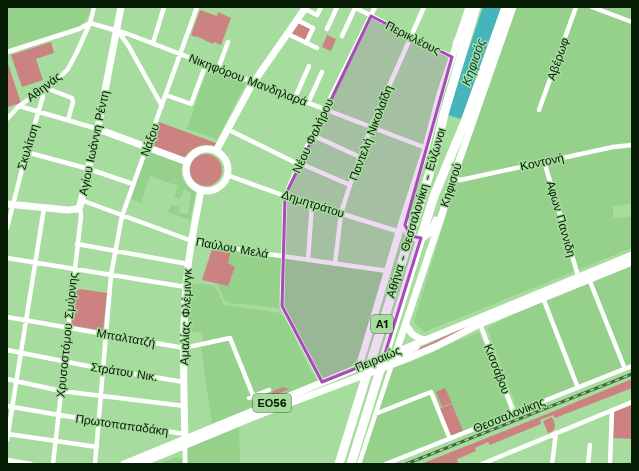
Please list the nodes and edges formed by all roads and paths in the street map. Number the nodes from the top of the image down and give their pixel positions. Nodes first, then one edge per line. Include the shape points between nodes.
1 (94, 7) edge
2 (121, 7) edge
3 (164, 7) edge
4 (197, 7) edge
5 (321, 7) edge
6 (337, 7) edge
7 (354, 7) edge
8 (375, 7) edge
9 (424, 7) edge
10 (469, 7) edge
11 (476, 7) edge
12 (506, 7) edge
13 (513, 7) edge
14 (576, 7) edge
15 (594, 7) edge
16 (305, 8) edge
17 (371, 16) junction
18 (297, 20) junction
19 (632, 22) edge
20 (90, 23) junction
21 (327, 29) dead end
22 (117, 30) junction
23 (288, 34) junction
24 (342, 36) dead end
25 (410, 36) junction
26 (228, 42) dead end
27 (153, 43) junction
28 (306, 43) junction
29 (457, 44) junction
30 (317, 48) dead end
31 (7, 52) edge
32 (180, 54) junction
33 (452, 57) junction
34 (206, 64) junction
35 (309, 66) dead end
36 (218, 69) junction
37 (322, 72) dead end
38 (489, 73) junction
39 (253, 82) junction
40 (44, 89) junction
41 (166, 95) junction
42 (295, 98) junction
43 (308, 103) junction
44 (19, 106) junction
45 (162, 106) junction
46 (325, 109) junction
47 (539, 110) dead end
48 (39, 112) junction
49 (7, 119) edge
50 (68, 120) junction
51 (465, 122) junction
52 (371, 127) junction
53 (98, 129) junction
54 (227, 129) junction
55 (312, 135) junction
56 (632, 145) edge
57 (147, 147) junction
58 (426, 148) junction
59 (216, 151) junction
60 (26, 152) junction
61 (360, 157) junction
62 (544, 161) junction
63 (187, 162) junction
64 (299, 164) junction
65 (89, 168) junction
66 (227, 175) junction
67 (453, 178) junction
68 (130, 183) dead end
69 (350, 185) junction
70 (201, 190) junction
71 (285, 196) junction
72 (410, 197) junction
73 (80, 203) junction
74 (9, 204) edge
75 (312, 204) junction
76 (44, 208) junction
77 (341, 213) junction
78 (122, 216) junction
79 (7, 228) edge
80 (400, 232) junction
81 (192, 241) junction
82 (77, 244) junction
83 (115, 250) junction
84 (632, 255) edge
85 (282, 256) junction
86 (7, 258) edge
87 (308, 260) junction
88 (35, 262) junction
89 (632, 262) edge
90 (188, 264) junction
91 (335, 264) junction
92 (75, 269) junction
93 (388, 271) junction
94 (111, 275) junction
95 (589, 279) junction
96 (579, 280) junction
97 (186, 287) junction
98 (543, 298) junction
99 (7, 317) edge
100 (26, 320) junction
101 (480, 324) junction
102 (406, 325) junction
103 (68, 328) junction
104 (106, 334) junction
105 (426, 340) junction
106 (184, 348) junction
107 (7, 350) edge
108 (397, 352) junction
109 (21, 353) junction
110 (65, 362) junction
111 (392, 364) junction
112 (632, 366) edge
113 (359, 367) junction
114 (103, 369) junction
115 (625, 369) junction
116 (7, 379) edge
117 (16, 381) junction
118 (184, 382) junction
119 (322, 382) junction
120 (578, 388) junction
121 (269, 390) dead end
122 (61, 391) junction
123 (101, 396) junction
124 (251, 397) junction
125 (632, 402) edge
126 (185, 406) junction
127 (10, 407) edge
128 (258, 408) junction
129 (612, 410) junction
130 (514, 413) junction
131 (375, 414) junction
132 (58, 415) junction
133 (99, 421) junction
134 (556, 433) junction
135 (7, 438) edge
136 (185, 439) junction
137 (450, 439) junction
138 (56, 442) junction
139 (590, 445) dead end
140 (97, 447) junction
141 (7, 460) edge
142 (30, 464) edge
143 (53, 464) edge
144 (95, 464) edge
145 (124, 464) edge
146 (140, 464) edge
147 (185, 464) edge
148 (339, 464) edge
149 (351, 464) edge
150 (360, 464) edge
151 (386, 464) edge
152 (482, 464) edge
153 (552, 464) edge
154 (588, 464) edge
155 (610, 464) edge

1 - 20 street, Αθηνάς
2 - 22 main road, Αγίου Ιωάννη Ρέντη
3 - 27 street
4 - 32 street, Νάξου
5 - 16 street via 317,15
6 - 21 street
7 - 17 street, Περικλέους
7 - 24 street
8 - 17 street, Νέου Φαλήρου
9 - 25 street, Παντελή Νικολαΐδη
10 - 29 main road
11 - 29 highway
11 - 148 highway, Αθήνα - Θεσσαλονίκη - Εύζωνοι / Α1 via 444,114 433,162
12 - 51 highway, Αθήνα - Θεσσαλονίκη - Εύζωνοι / Α1
13 - 38 main road, Κηφισού
14 - 47 street, Αβέρωφ
15 - 19 street
16 - 18 main road
17 - 25 street, Περικλέους
17 - 46 street, Νέου Φαλήρου
18 - 23 main road
18 - 28 street via 313,28
20 - 22 street, Νικηφόρου Μανδηλαρά
20 - 31 street via 79,29
20 - 40 street, Αθηνάς via 68,69
22 - 27 street, Νικηφόρου Μανδηλαρά
22 - 45 street
22 - 53 main road, Αγίου Ιωάννη Ρέντη
23 - 28 street
23 - 39 main road
25 - 33 street, Περικλέους
25 - 52 street, Παντελή Νικολαΐδη
26 - 36 street
27 - 32 street, Νικηφόρου Μανδηλαρά
28 - 30 street
29 - 33 main road
32 - 34 street, Νικηφόρου Μανδηλαρά
32 - 41 street, Νάξου
33 - 58 main road
34 - 36 street, Νικηφόρου Μανδηλαρά
34 - 41 street via 191,104
35 - 42 street
36 - 39 street, Νικηφόρου Μανδηλαρά
37 - 43 street
38 - 51 highway
38 - 67 main road, Κηφισού
39 - 42 street, Νικηφόρου Μανδηλαρά
39 - 54 main road
40 - 44 street, Αθηνάς
40 - 48 street, Σκυλίτση
40 - 50 street via 72,98
41 - 45 street, Νάξου
42 - 43 street, Νικηφόρου Μανδηλαρά
43 - 46 street, Νικηφόρου Μανδηλαρά
44 - 48 street
44 - 49 street, Αθηνάς
45 - 57 street, Νάξου
46 - 52 street, Νικηφόρου Μανδηλαρά
46 - 55 street, Νέου Φαλήρου
48 - 50 street
48 - 60 street, Σκυλίτση
50 - 53 street
51 - 149 highway, Αθήνα - Θεσσαλονίκη - Εύζωνοι / Α1 via 434,196
52 - 58 street, Νικηφόρου Μανδηλαρά
52 - 61 street, Παντελή Νικολαΐδη
53 - 57 main road
53 - 65 main road, Αγίου Ιωάννη Ρέντη
54 - 59 main road
54 - 64 street
55 - 61 street
55 - 64 street, Νέου Φαλήρου
56 - 62 street, Κοντονή
57 - 63 main road
57 - 78 street, Νάξου
58 - 72 main road
59 - 63 main road via 201,149
59 - 66 main road via 225,159
60 - 65 street
60 - 74 street, Σκυλίτση
61 - 69 street, Παντελή Νικολαΐδη
62 - 67 street, Κοντονή via 465,180
62 - 96 street, Αφων Παννιδη
63 - 70 main road via 188,179
64 - 69 street
64 - 71 street, Νέου Φαλήρου
65 - 68 street
65 - 73 main road, Αγίου Ιωάννη Ρέντη
66 - 70 main road via 223,183 215,189
66 - 71 street, Δημητράτου
67 - 72 main road via 433,227 424,238 414,238 405,230
67 - 102 main road, Κηφισού
69 - 77 street, Παντελή Νικολαΐδη
70 - 81 main road, Αμαλίας Φλέμινγκ
71 - 75 street, Δημητράτου
71 - 85 street, Νέου Φαλήρου
72 - 80 main road
73 - 76 main road, Αγίου Ιωάννη Ρέντη via 77,209
73 - 78 street, Παύλου Μελά
73 - 82 street, Χρυσοστόμου Σμύρνης
74 - 76 main road, Αγίου Ιωάννη Ρέντη
74 - 79 street, Σκυλίτση
75 - 77 street, Δημητράτου
75 - 87 street
76 - 88 street
77 - 80 street, Δημητράτου
77 - 91 street, Παντελή Νικολαΐδη
78 - 81 street, Παύλου Μελά
78 - 83 street, Νάξου
80 - 93 main road
81 - 85 street, Παύλου Μελά
81 - 90 main road, Αμαλίας Φλέμινγκ
82 - 83 street
82 - 92 street, Χρυσοστόμου Σμύρνης
83 - 90 street
83 - 94 street, Νάξου
84 - 96 main road, Πειραιώς / ΕΟ56
85 - 87 street, Παύλου Μελά
85 - 119 street, Νέου Φαλήρου via 282,306
86 - 88 street
87 - 91 street, Παύλου Μελά
88 - 92 street
88 - 100 street
89 - 95 main road, Πειραιώς / ΕΟ56
90 - 97 main road, Αμαλίας Φλέμινγκ
91 - 93 street, Παύλου Μελά
92 - 94 street
92 - 103 street, Χρυσοστόμου Σμύρνης
93 - 113 main road
94 - 97 street
94 - 104 street, Νάξου
95 - 96 main road, Πειραιώς / ΕΟ56
95 - 115 street
96 - 98 main road, Πειραιώς / ΕΟ56
96 - 105 main road, Πειραιώς / ΕΟ56
97 - 106 main road, Αμαλίας Φλέμινγκ
98 - 101 main road, Πειραιώς / ΕΟ56
98 - 120 street
99 - 100 street, Μπαλτατζή
100 - 103 street, Μπαλτατζή
100 - 109 street
101 - 111 main road, Πειραιώς / ΕΟ56 via 437,346
101 - 130 street, Κισσάβου
102 - 105 main road via 413,336
102 - 108 main road, Κηφισού
103 - 104 street, Μπαλτατζή
103 - 110 street, Χρυσοστόμου Σμύρνης
104 - 106 street, Μπαλτατζή
104 - 114 street, Νάξου
105 - 108 main road, Πειραιώς / ΕΟ56
105 - 111 main road
106 - 118 main road, Αμαλίας Φλέμινγκ
106 - 124 street via 230,338
107 - 109 street, Στράτου Νικ.
108 - 111 main road, Κηφισού
108 - 113 main road, Πειραιώς / ΕΟ56
109 - 110 street, Στράτου Νικ.
109 - 117 street
110 - 114 street, Στράτου Νικ.
110 - 122 street, Χρυσοστόμου Σμύρνης
111 - 131 street
111 - 136 main road, Πειραιώς / ΕΟ56 via 261,414
112 - 115 street, Θεσσαλονίκης
113 - 119 main road, Πειραιώς / ΕΟ56
114 - 118 street, Στράτου Νικ.
114 - 123 street, Νάξου
115 - 120 street, Θεσσαλονίκης
116 - 117 street
117 - 122 street
117 - 127 street
118 - 126 main road, Αμαλίας Φλέμινγκ
119 - 128 main road, Πειραιώς / ΕΟ56
120 - 130 street, Θεσσαλονίκης
121 - 124 street
122 - 123 street
122 - 132 street, Χρυσοστόμου Σμύρνης
123 - 126 street
123 - 133 street, Νάξου
124 - 128 street
125 - 129 street
126 - 136 main road, Αμαλίας Φλέμινγκ
127 - 132 street, Πρωτοπαπαδάκη
127 - 135 street
128 - 136 main road, Πειραιώς / ΕΟ56
129 - 134 street
129 - 155 street
130 - 137 street, Θεσσαλονίκης
131 - 137 street via 431,392
131 - 150 street
132 - 133 street, Πρωτοπαπαδάκη
132 - 138 street, Χρυσοστόμου Σμύρνης
133 - 136 street, Πρωτοπαπαδάκη
133 - 140 street, Νάξου
134 - 152 street
134 - 153 street
135 - 138 street
136 - 145 main road, Πειραιώς / ΕΟ56
136 - 146 main road, Πειραιώς / ΕΟ56
136 - 147 street
137 - 151 street, Θεσσαλονίκης
138 - 140 street
138 - 143 street, Χρυσοστόμου Σμύρνης
139 - 154 street
140 - 144 street, Νάξου
141 - 142 street

